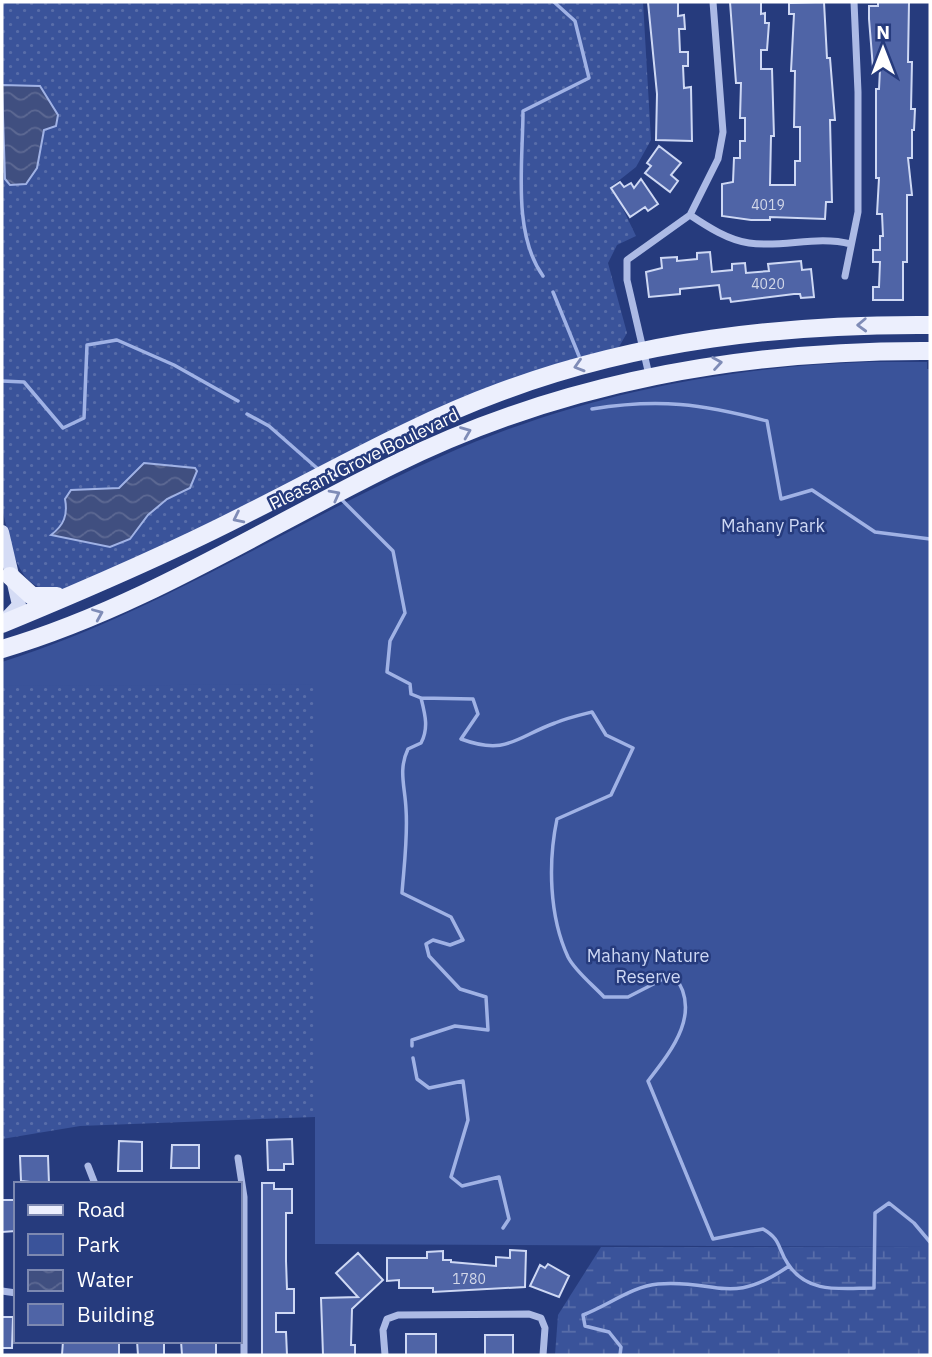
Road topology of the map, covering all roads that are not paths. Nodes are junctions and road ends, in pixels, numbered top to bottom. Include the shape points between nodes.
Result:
1 (713, 2) edge
2 (854, 2) edge
3 (690, 215) junction
4 (851, 244) junction
5 (845, 276) dead end
6 (930, 325) edge
7 (645, 349) junction
8 (930, 351) edge
9 (649, 376) junction
10 (2, 532) edge
11 (10, 576) junction
12 (94, 586) junction
13 (2, 624) edge
14 (5, 648) edge
15 (239, 1158) dead end
16 (88, 1166) dead end
17 (94, 1182) edge
18 (242, 1310) edge
19 (244, 1355) edge
20 (385, 1355) edge
21 (543, 1355) edge

1 - 3 street via 723,132 718,159
2 - 4 street via 858,212
3 - 4 street via 748,243 814,239
3 - 7 street via 626,260
4 - 5 street
6 -> 7 main road, Pleasant Grove Boulevard via 788,328
7 - 9 street
7 -> 12 main road, Pleasant Grove Boulevard via 599,360 448,413
9 -> 8 main road, Pleasant Grove Boulevard via 775,356
14 -> 9 main road, Pleasant Grove Boulevard via 104,612 443,441 573,395
10 - 11 street
11 - 12 main road via 36,597
11 - 13 street via 19,605
12 - 13 main road, Pleasant Grove Boulevard
13 - 14 street
15 - 18 street via 244,1197
16 - 17 street
18 - 19 street
20 - 21 street via 383,1329 387,1320 398,1315 529,1314 541,1318 545,1328

